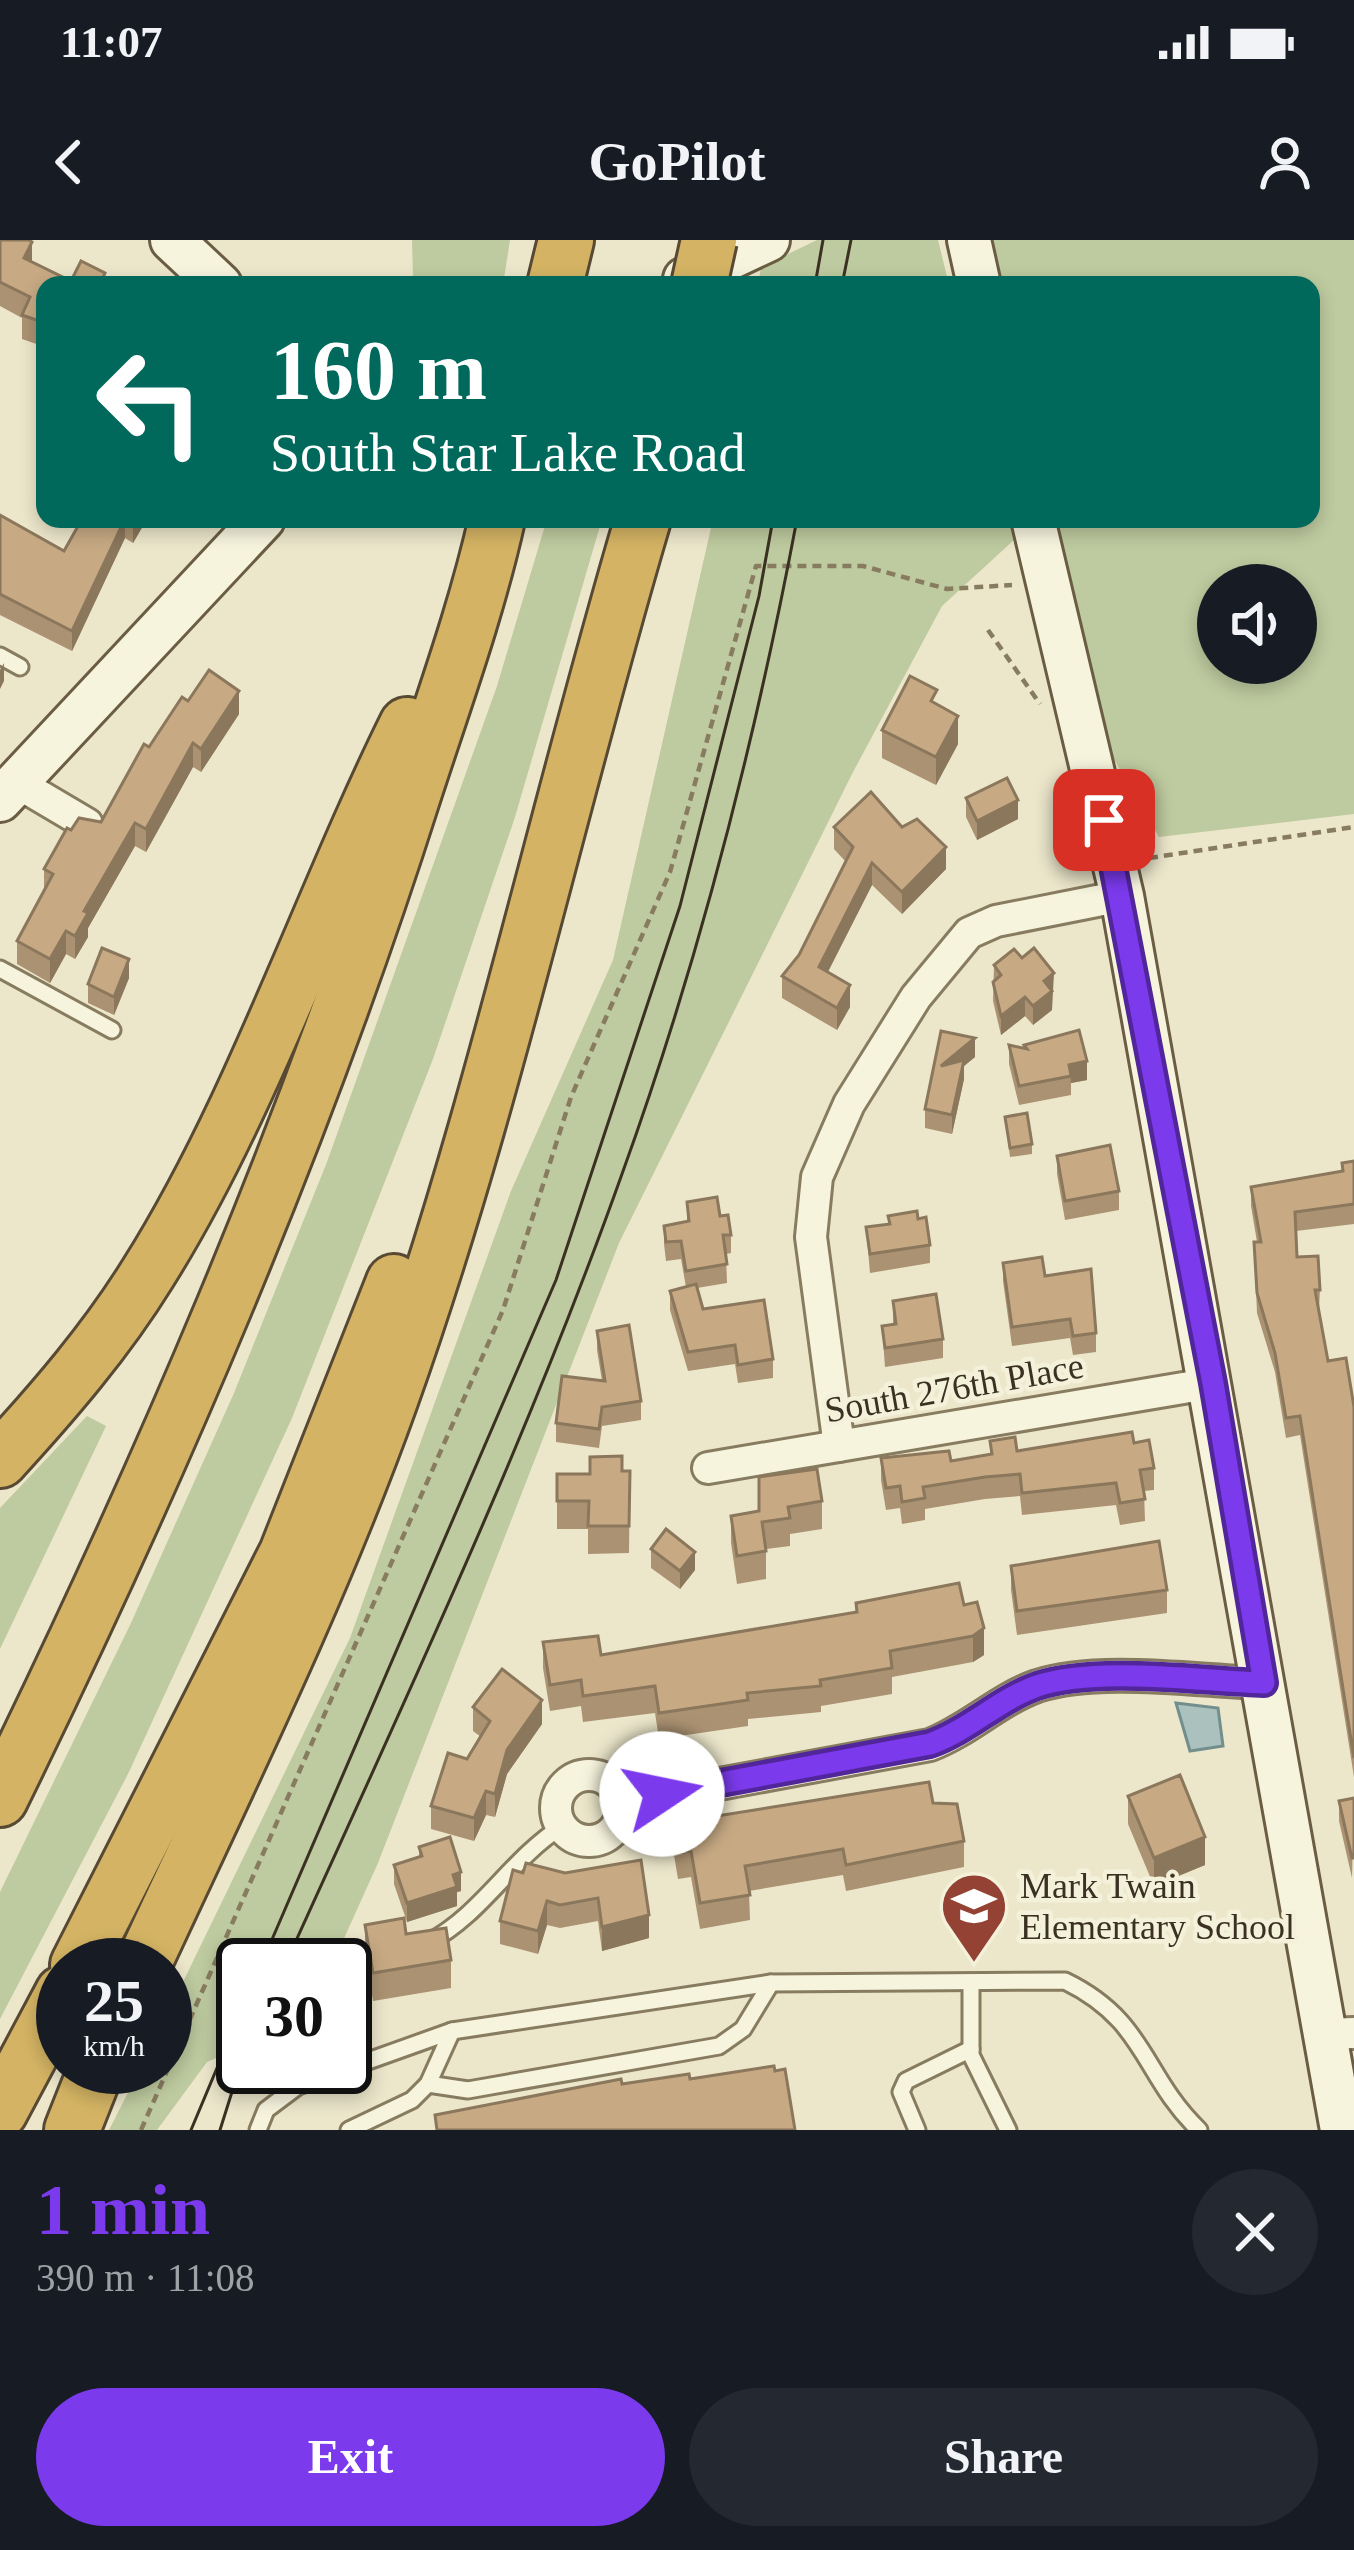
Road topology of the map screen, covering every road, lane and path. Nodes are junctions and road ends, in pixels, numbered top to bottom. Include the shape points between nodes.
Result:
1 (172, 240) edge
2 (566, 240) edge
3 (709, 240) edge
4 (768, 240) edge
5 (969, 240) edge
6 (210, 276) edge
7 (557, 276) edge
8 (693, 276) edge
9 (700, 276) edge
10 (977, 276) edge
11 (255, 528) edge
12 (640, 528) edge
13 (1035, 528) edge
14 (493, 540) edge
15 (1048, 583) junction
16 (988, 630) dead end
17 (0, 656) edge
18 (20, 667) dead end
19 (1083, 731) junction
20 (8, 791) edge
21 (87, 824) edge
22 (1354, 827) edge
23 (1118, 880) junction
24 (519, 962) junction
25 (0, 969) edge
26 (112, 1030) dead end
27 (1213, 1383) junction
28 (839, 1446) junction
29 (0, 1460) edge
30 (708, 1468) dead end
31 (1264, 1683) junction
32 (0, 1799) edge
33 (622, 1802) junction
34 (561, 1827) junction
35 (92, 1938) edge
36 (155, 1938) edge
37 (425, 1944) edge
38 (971, 1982) junction
39 (771, 1983) junction
40 (452, 2031) junction
41 (1339, 2034) edge
42 (36, 2043) edge
43 (971, 2049) junction
44 (428, 2084) junction
45 (86, 2094) edge
46 (0, 2110) edge
47 (72, 2130) edge
48 (141, 2130) edge
49 (258, 2130) edge
50 (349, 2130) edge
51 (917, 2130) edge
52 (1007, 2130) edge
53 (1199, 2130) edge
54 (1342, 2130) edge

1 - 6 street
2 - 7 highway
3 - 9 highway, bridge
4 - 8 street
5 - 10 street
11 - 20 street
12 - 24 highway
13 - 15 street
14 - 29 highway via 216,1145 150,1271 96,1349
14 - 32 highway via 381,895 290,1149 96,1603
15 - 19 street
15 - 48 path via 946,589 863,566 756,566 670,872 571,1097 503,1310
16 - 19 path via 1052,722
17 - 18 lane
19 - 23 street
20 - 21 street
22 - 23 path
23 - 27 street
23 - 28 street via 969,933 916,997 849,1104 818,1177 811,1237
24 - 35 highway via 287,1553
24 - 36 highway via 389,1402 288,1650
25 - 26 lane
27 - 28 street, South 276th Place
27 - 31 street
28 - 30 street, South 276th Place
31 - 33 street via 1044,1684 930,1744
31 - 41 street
33 - 34 street via 617,1827 596,1841
33 - 34 street via 608,1780 583,1774 556,1801
34 - 37 lane via 454,1929
38 - 39 lane
38 - 43 lane
38 - 53 lane via 1065,1981 1094,1995 1126,2023
39 - 40 lane
39 - 44 lane via 743,2030 719,2046 468,2090
40 - 44 lane
40 - 49 lane via 298,2086 266,2110
41 - 54 street
42 - 46 highway
43 - 51 lane via 906,2081 901,2092
43 - 52 lane
44 - 50 lane via 404,2106
45 - 47 highway

